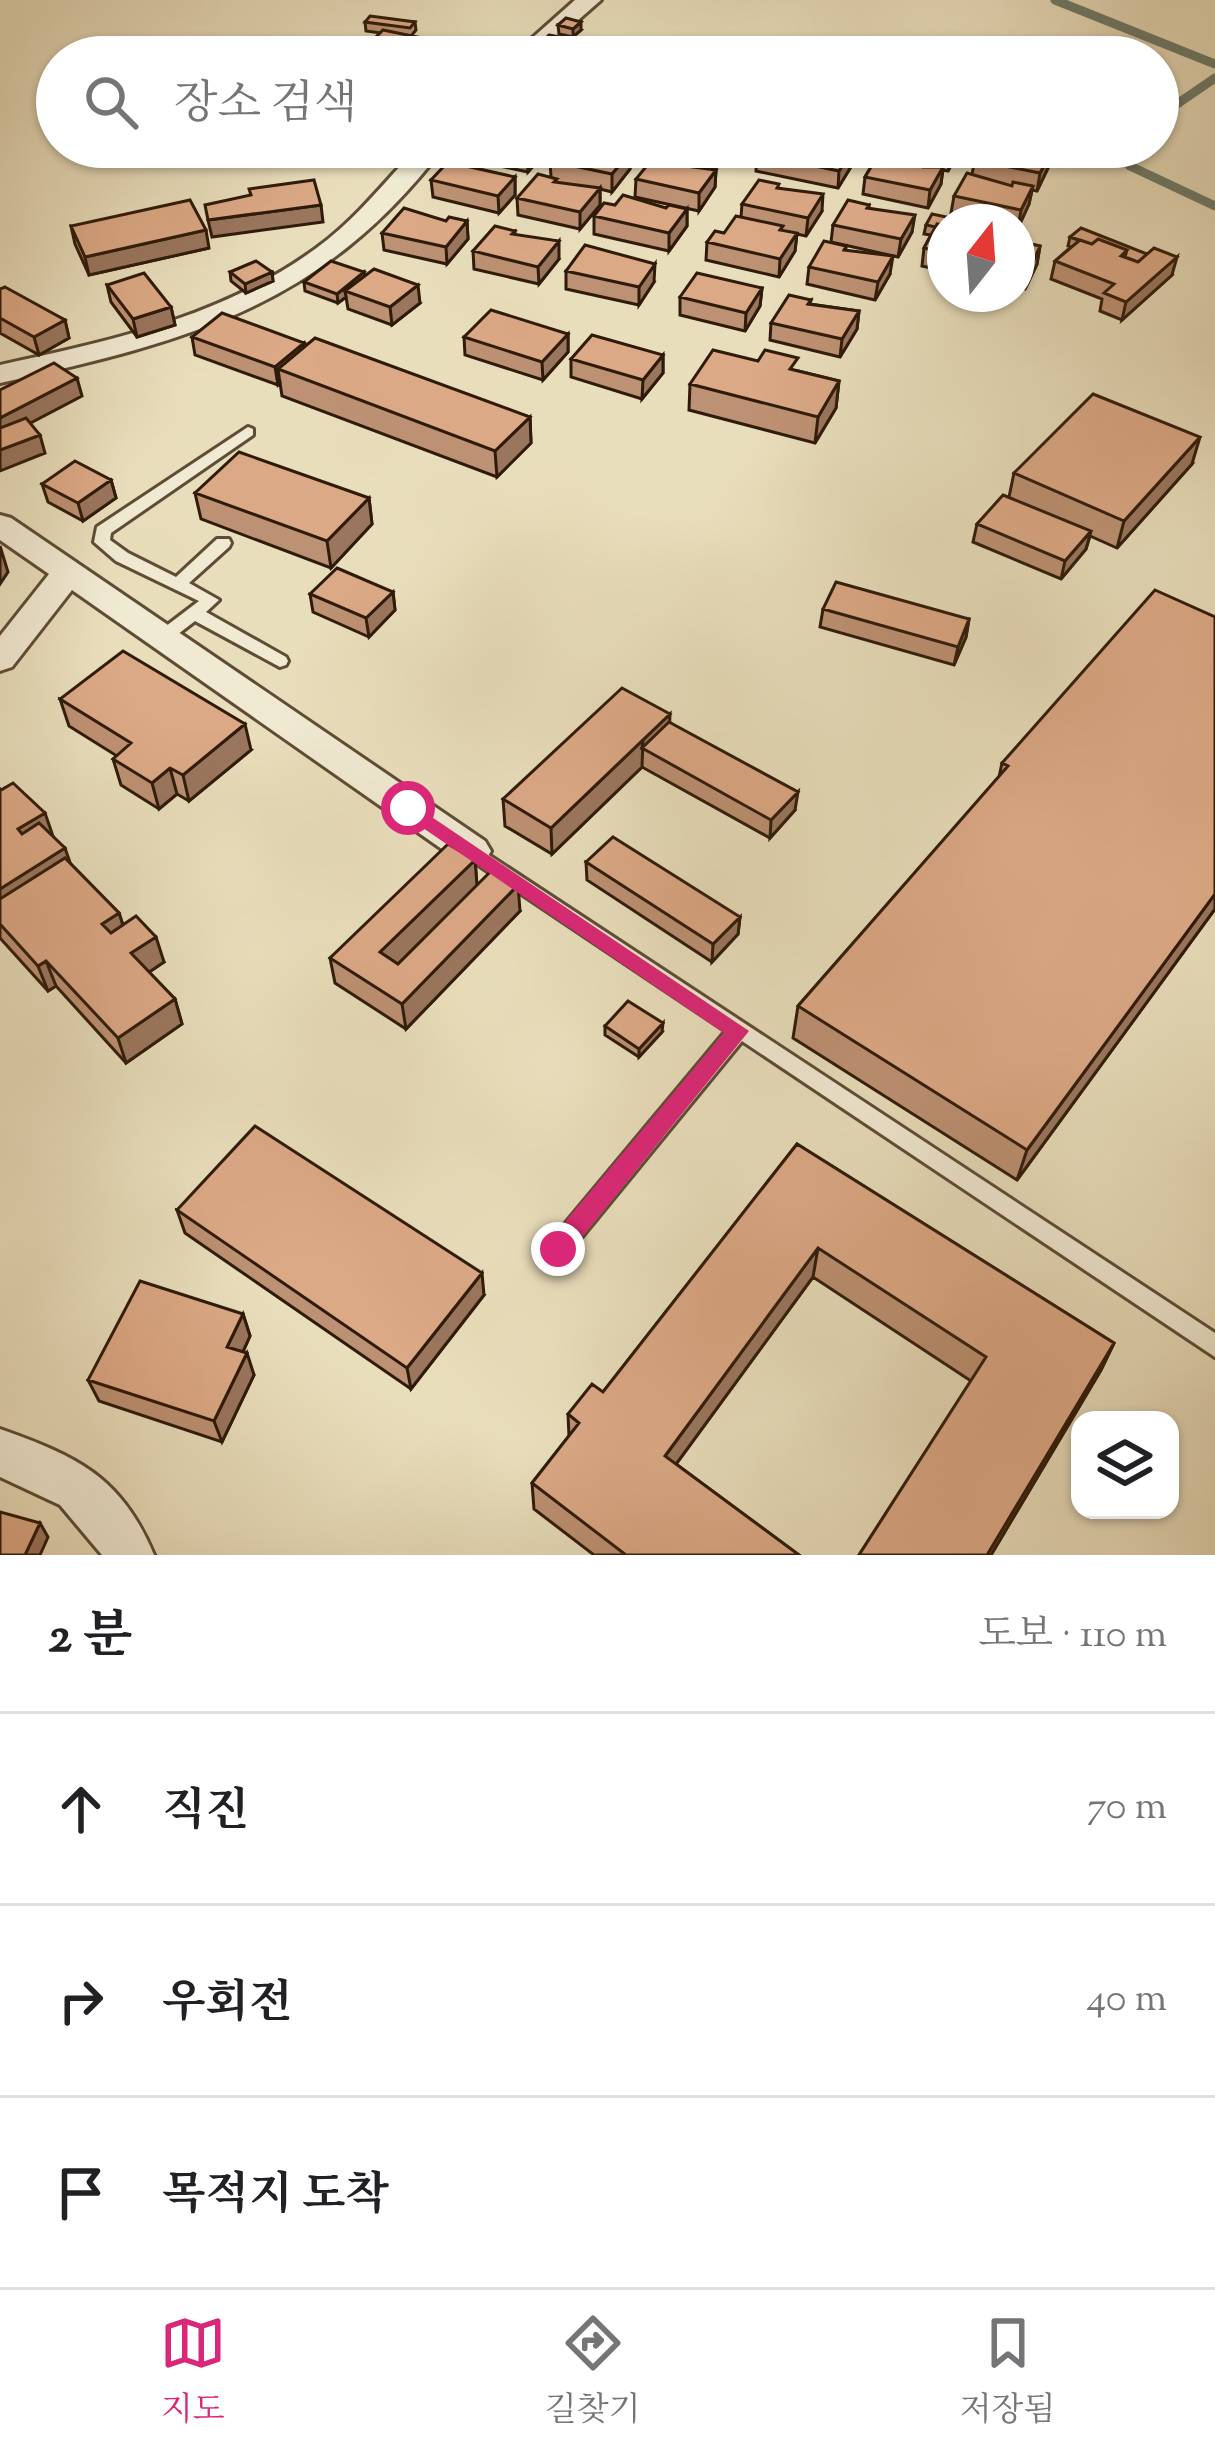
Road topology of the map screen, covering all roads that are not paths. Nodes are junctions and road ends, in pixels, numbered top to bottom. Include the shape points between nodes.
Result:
1 (590, 0) edge
2 (545, 36) edge
3 (412, 168) edge
4 (0, 374) edge
5 (248, 432) dead end
6 (0, 525) edge
7 (223, 543) dead end
8 (67, 574) junction
9 (178, 584) junction
10 (194, 613) junction
11 (163, 637) junction
12 (0, 659) edge
13 (280, 661) dead end
14 (472, 851) joint
15 (738, 1031) junction
16 (558, 1249) dead end
17 (1215, 1346) edge
18 (0, 1453) edge
19 (129, 1555) edge

1 - 2 street
3 - 4 street via 338,245 283,285 148,343
5 - 9 lane via 103,531 102,542 122,557
6 - 8 street
7 - 9 lane
8 - 11 street
8 - 12 street
9 - 10 lane via 211,600
10 - 11 lane
10 - 13 lane
11 - 14 street
14 - 15 lane
15 - 16 lane
15 - 17 lane
18 - 19 street via 69,1478 110,1516

